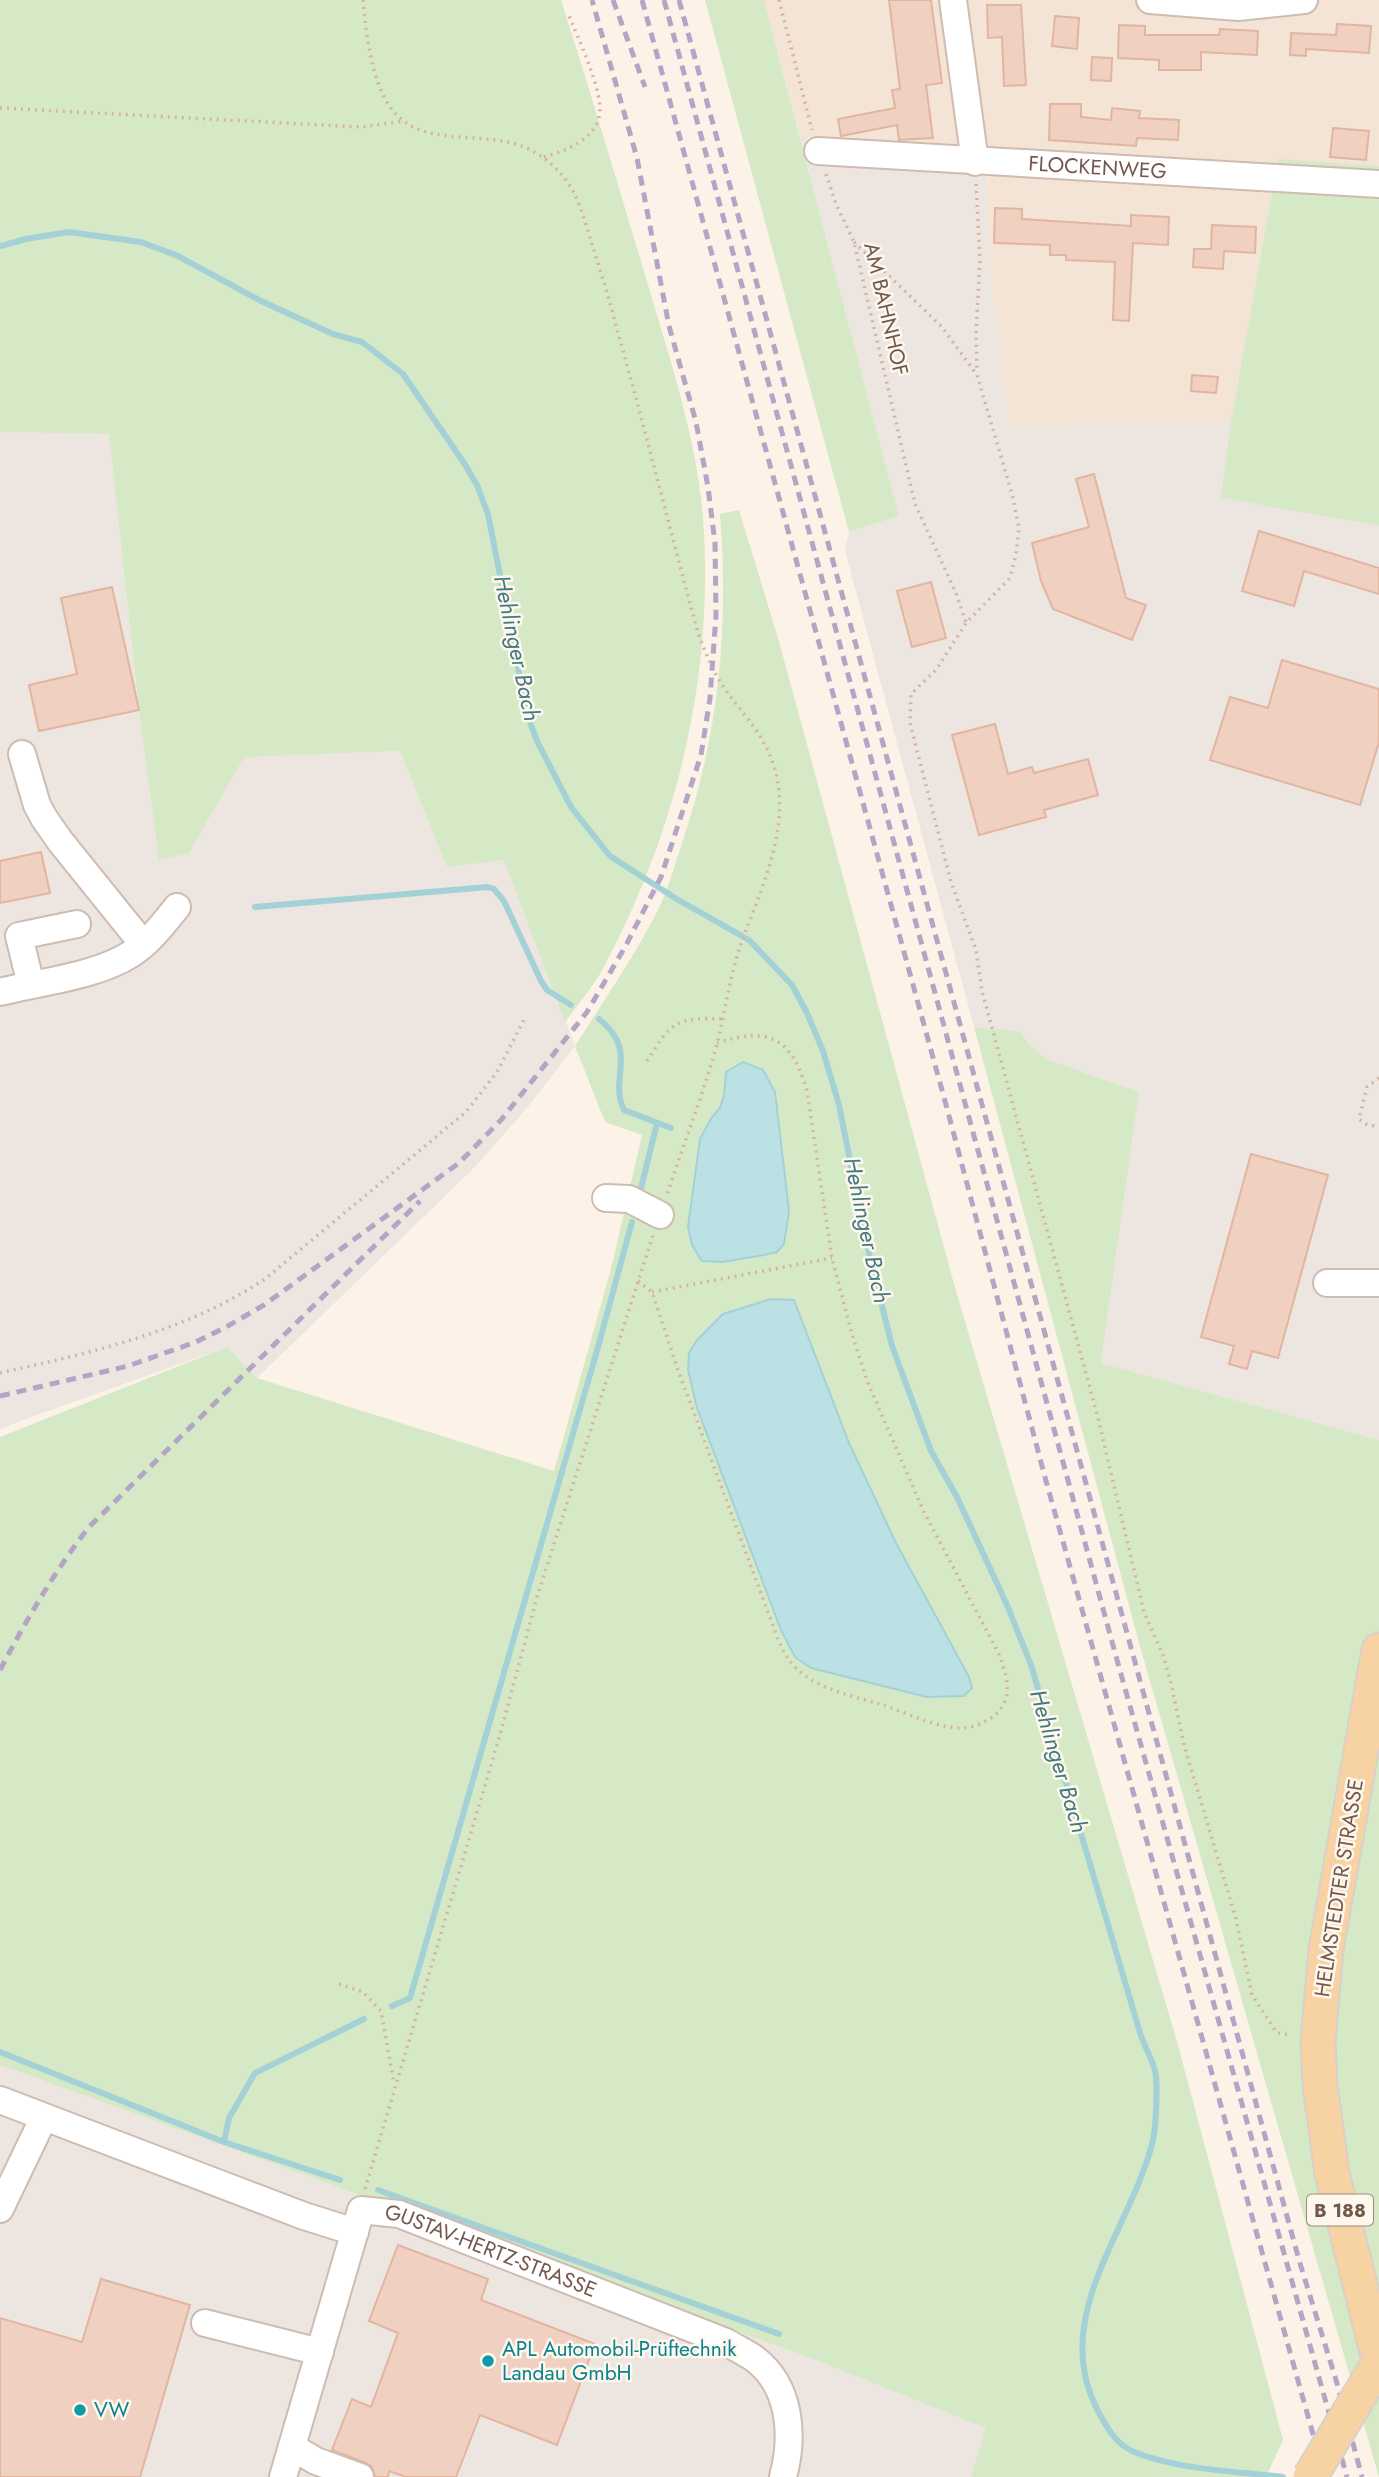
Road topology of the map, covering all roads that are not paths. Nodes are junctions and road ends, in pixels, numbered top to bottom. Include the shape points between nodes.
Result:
1 (953, 0) edge
2 (1150, 0) edge
3 (1304, 0) edge
4 (818, 151) road end
5 (975, 162) junction
6 (1379, 184) edge
7 (22, 754) dead end
8 (177, 907) dead end
9 (76, 924) dead end
10 (10, 938) edge
11 (143, 944) junction
12 (31, 985) junction
13 (0, 992) edge
14 (606, 1198) dead end
15 (660, 1215) road end
16 (1328, 1283) dead end
17 (1379, 1283) edge
18 (1379, 1650) edge
19 (0, 2100) edge
20 (44, 2117) junction
21 (0, 2209) edge
22 (358, 2221) junction
23 (205, 2322) dead end
24 (320, 2352) junction
25 (1379, 2361) edge
26 (292, 2447) junction
27 (283, 2477) edge
28 (360, 2477) edge
29 (783, 2477) edge
30 (1310, 2477) edge

1 - 5 street
2 - 3 street via 1238,8
4 - 5 street, FLOCKENWEG
5 - 6 street, FLOCKENWEG
7 - 11 street via 40,812
8 - 11 street
9 - 10 street
10 - 12 street
11 - 12 street via 96,969
12 - 13 street
14 - 15 street via 629,1199
16 - 17 street
18 - 25 main road, HELMSTEDTER STRASSE / B 188 via 1326,1950 1318,2040 1332,2173
19 - 20 street
20 - 21 street
20 - 22 street via 304,2216
22 - 24 street, GUSTAV-HERTZ-STRASSE
22 - 29 street, GUSTAV-HERTZ-STRASSE via 399,2214 726,2342 756,2360 774,2379 786,2407 790,2438
23 - 24 street
24 - 26 street, GUSTAV-HERTZ-STRASSE
25 - 30 main road, bridge
26 - 27 street, GUSTAV-HERTZ-STRASSE
26 - 28 street

